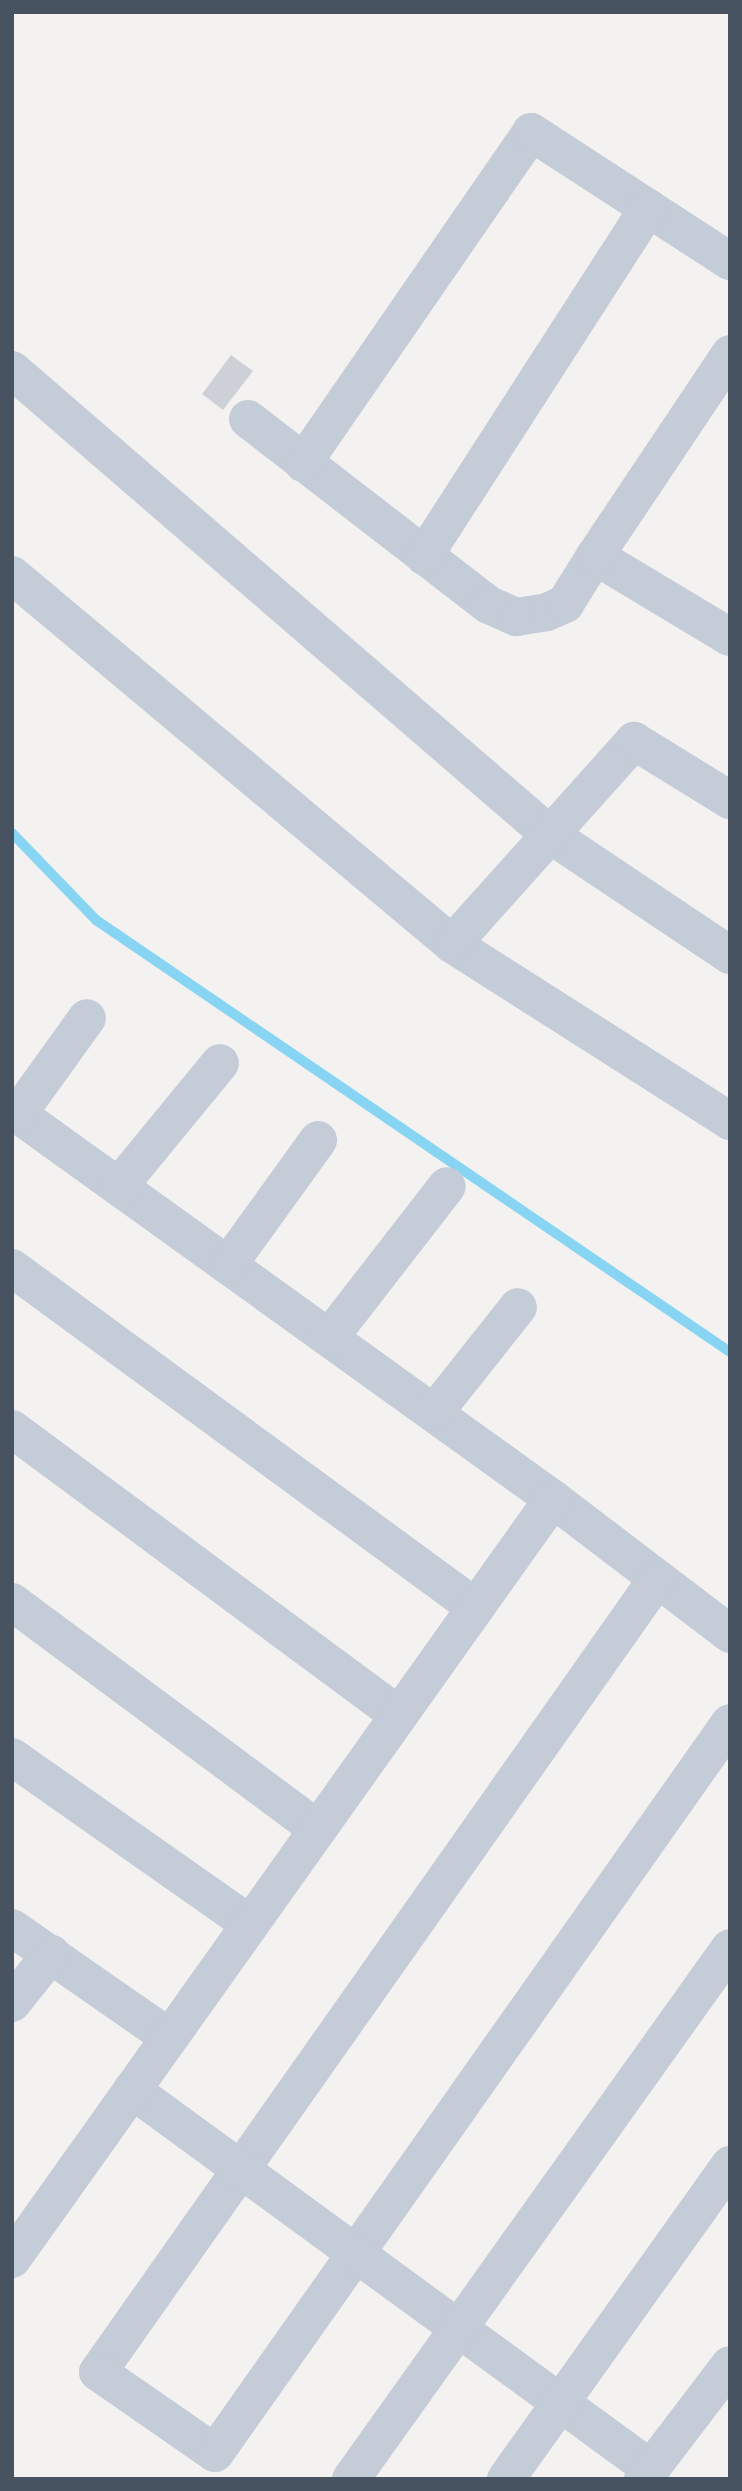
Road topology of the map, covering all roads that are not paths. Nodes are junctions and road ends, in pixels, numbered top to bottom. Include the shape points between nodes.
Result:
1 (648, 208) junction
2 (730, 261) edge
3 (730, 354) edge
4 (12, 370) edge
5 (248, 419) dead end
6 (303, 463) junction
7 (424, 556) junction
8 (595, 556) junction
9 (12, 575) edge
10 (724, 621) edge
11 (730, 800) edge
12 (549, 834) junction
13 (452, 944) junction
14 (730, 955) edge
15 (87, 1018) dead end
16 (220, 1063) dead end
17 (15, 1112) edge
18 (730, 1121) edge
19 (318, 1140) dead end
20 (119, 1186) junction
21 (447, 1186) dead end
22 (228, 1265) junction
23 (12, 1268) edge
24 (518, 1307) dead end
25 (329, 1338) junction
26 (433, 1413) junction
27 (12, 1429) edge
28 (553, 1499) junction
29 (657, 1579) junction
30 (12, 1602) edge
31 (475, 1607) junction
32 (730, 1634) edge
33 (399, 1715) junction
34 (730, 1723) edge
35 (12, 1757) edge
36 (318, 1829) junction
37 (250, 1924) junction
38 (12, 1928) edge
39 (730, 1948) edge
40 (51, 1954) junction
41 (12, 2003) edge
42 (169, 2037) junction
43 (132, 2090) junction
44 (730, 2165) edge
45 (242, 2170) junction
46 (356, 2253) junction
47 (12, 2259) edge
48 (458, 2328) junction
49 (730, 2365) edge
50 (560, 2403) junction
51 (647, 2474) edge
52 (351, 2479) edge
53 (506, 2479) edge

1 - 2 street
1 - 6 street via 531,132
1 - 7 street
3 - 8 street
4 - 12 street
5 - 6 street
6 - 7 street
7 - 8 street via 489,605 516,617 565,604
8 - 10 street
9 - 13 street
11 - 12 street via 634,741
12 - 13 street
12 - 14 street
13 - 18 street
15 - 17 street
16 - 20 street
17 - 20 street
19 - 22 street
20 - 22 street
21 - 25 street
22 - 25 street
23 - 31 street
24 - 26 street
25 - 26 street
26 - 28 street
27 - 33 street
28 - 29 street
28 - 31 street
29 - 32 street
29 - 45 street
30 - 36 street
31 - 33 street
33 - 36 street
34 - 46 street
35 - 37 street
36 - 37 street
37 - 42 street
38 - 40 street
39 - 48 street
40 - 41 street
40 - 42 street
42 - 43 street
43 - 45 street
43 - 47 street
44 - 50 street
45 - 46 street
45 - 46 street via 98,2372 215,2454
46 - 48 street
48 - 50 street
48 - 52 street
49 - 51 street
50 - 51 street
50 - 53 street

